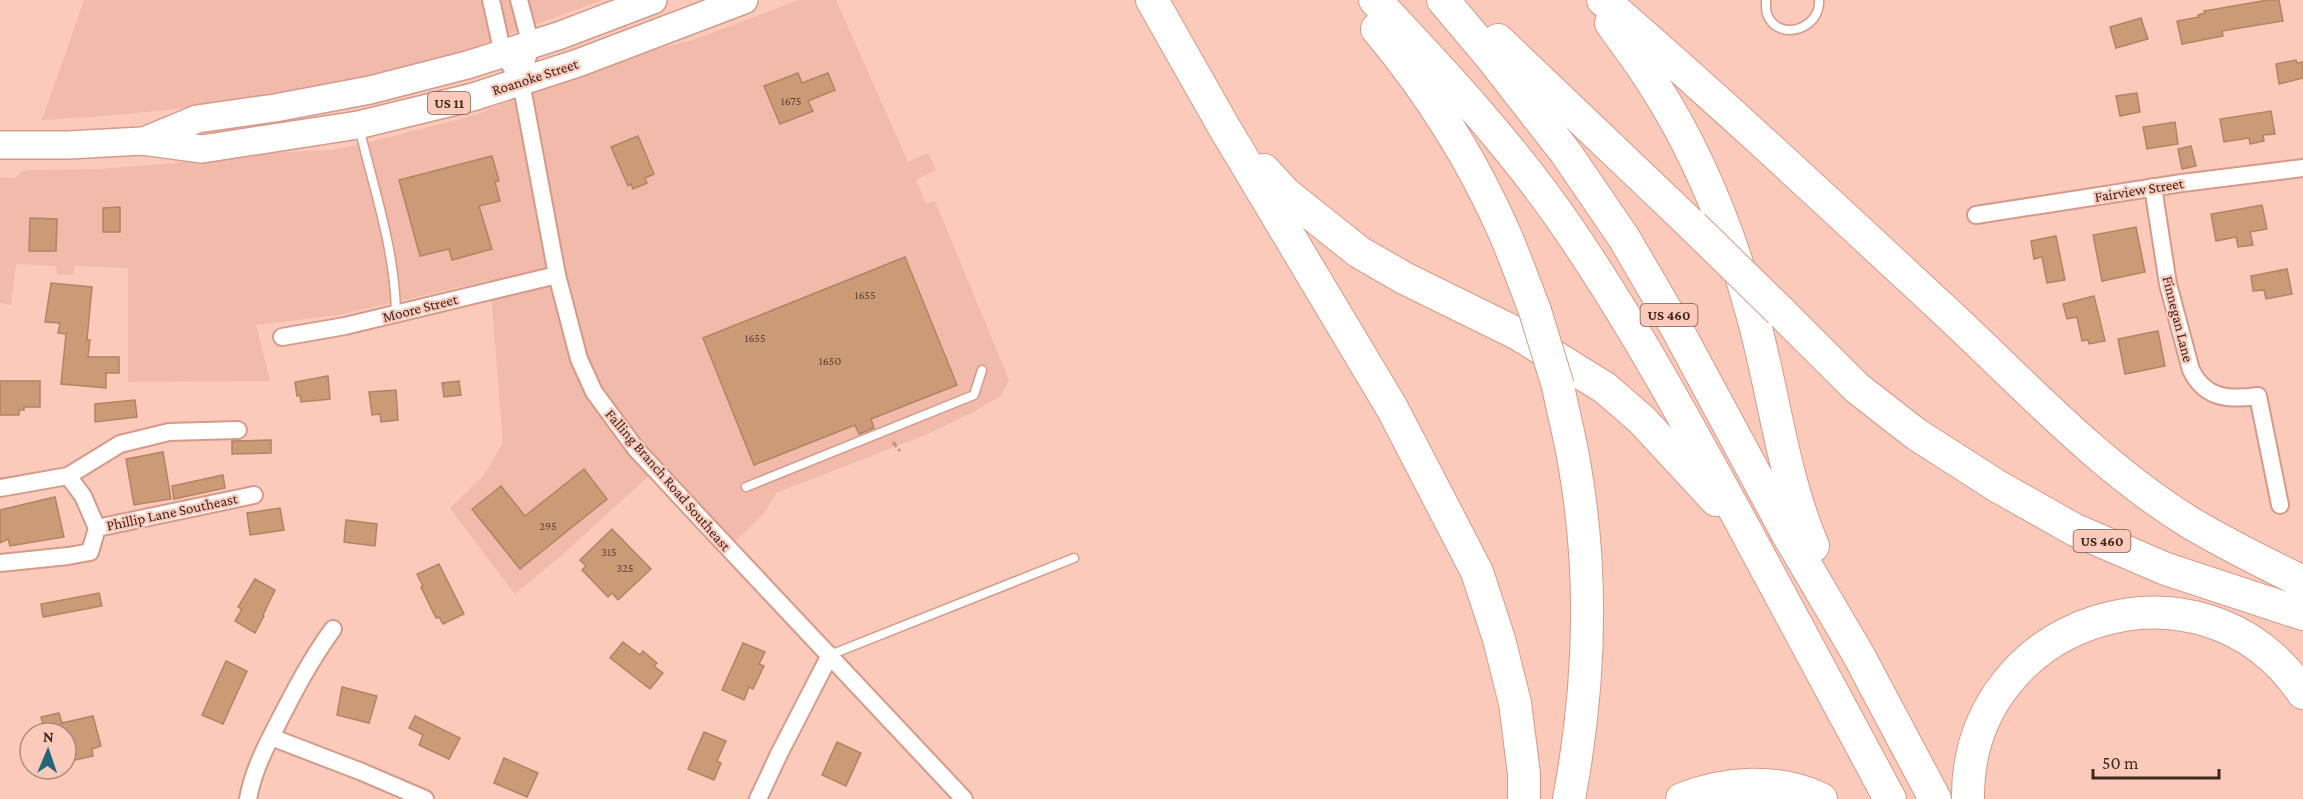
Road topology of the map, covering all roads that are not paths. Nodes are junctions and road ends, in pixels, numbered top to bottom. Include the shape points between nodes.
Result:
1 (491, 0) edge
2 (519, 0) edge
3 (653, 0) edge
4 (744, 0) edge
5 (1152, 0) edge
6 (1354, 0) edge
7 (1375, 0) edge
8 (1443, 0) edge
9 (1456, 0) edge
10 (1594, 0) edge
11 (1603, 0) edge
12 (1766, 0) edge
13 (1819, 0) edge
14 (531, 45) junction
15 (503, 54) junction
16 (521, 81) junction
17 (358, 125) junction
18 (1224, 127) junction
19 (142, 141) junction
20 (0, 145) edge
21 (2303, 168) edge
22 (2153, 187) junction
23 (1976, 215) dead end
24 (557, 275) junction
25 (396, 314) junction
26 (282, 337) dead end
27 (982, 370) dead end
28 (238, 430) dead end
29 (68, 476) junction
30 (746, 487) dead end
31 (0, 488) edge
32 (254, 495) dead end
33 (2280, 505) dead end
34 (97, 528) junction
35 (1755, 547) junction
36 (1074, 558) dead end
37 (0, 563) edge
38 (2303, 582) edge
39 (2303, 614) edge
40 (333, 629) dead end
41 (1858, 654) junction
42 (830, 655) junction
43 (2303, 693) edge
44 (271, 737) junction
45 (248, 799) edge
46 (425, 799) edge
47 (758, 799) edge
48 (964, 799) edge
49 (1524, 799) edge
50 (1569, 799) edge
51 (1682, 799) edge
52 (1821, 799) edge
53 (1890, 799) edge
54 (1935, 799) edge
55 (1968, 799) edge

1 - 15 street
2 - 14 street
3 - 14 main road, Roanoke Street / US 11
4 - 16 main road, Roanoke Street / US 11
5 - 18 highway
6 - 50 highway, bridge via 1436,108 1471,168 1504,232 1535,311 1558,386 1574,464 1587,610 1586,677
7 - 35 highway, US 460 via 1455,85 1569,229 1673,395
8 - 41 highway, US 460 via 1566,153 1624,238
9 - 39 highway, US 460, bridge via 1857,388 1916,434 2075,530 2166,569
10 - 41 highway via 1653,82 1682,133 1727,234 1753,316 1799,513
11 - 38 highway via 2091,448 2188,521
12 - 13 lane via 1767,15 1779,28 1794,30 1814,19
14 - 15 main road, Roanoke Street / US 11
14 - 16 street
15 - 16 street
15 - 19 main road, Roanoke Street / US 11 via 370,90 197,119
16 - 17 main road, Roanoke Street / US 11
16 - 24 street, Falling Branch Road Southeast
17 - 19 main road, Roanoke Street / US 11 via 202,149
17 - 25 lane via 389,244
18 - 35 highway via 1285,193 1359,252 1518,334 1605,388 1650,428
18 - 49 highway via 1392,408 1477,572 1515,703
19 - 20 main road, Roanoke Street / US 11
21 - 22 street, Fairview Street
22 - 23 street, Fairview Street
22 - 33 street, Finnegan Lane via 2168,284 2191,370 2206,390 2222,396 2258,396
24 - 25 street, Moore Street
24 - 42 street, Falling Branch Road Southeast via 579,359 614,422
25 - 26 street, Moore Street
27 - 30 lane via 974,395
28 - 29 street via 169,432 120,444
29 - 31 street
29 - 34 street via 83,496
32 - 34 street, Phillip Lane Southeast
34 - 37 street, Phillip Lane Southeast via 90,552
35 - 53 highway, US 460
36 - 42 lane
40 - 44 street via 307,665
41 - 54 highway, US 460
42 - 47 street
42 - 48 street, Falling Branch Road Southeast
43 - 55 highway via 2281,666 2255,645 2214,624 2180,615 2149,613 2100,620 2054,640 2028,659 2003,686 1977,735 1968,776
44 - 45 street via 251,779
44 - 46 street
51 - 52 highway via 1746,784 1795,790

